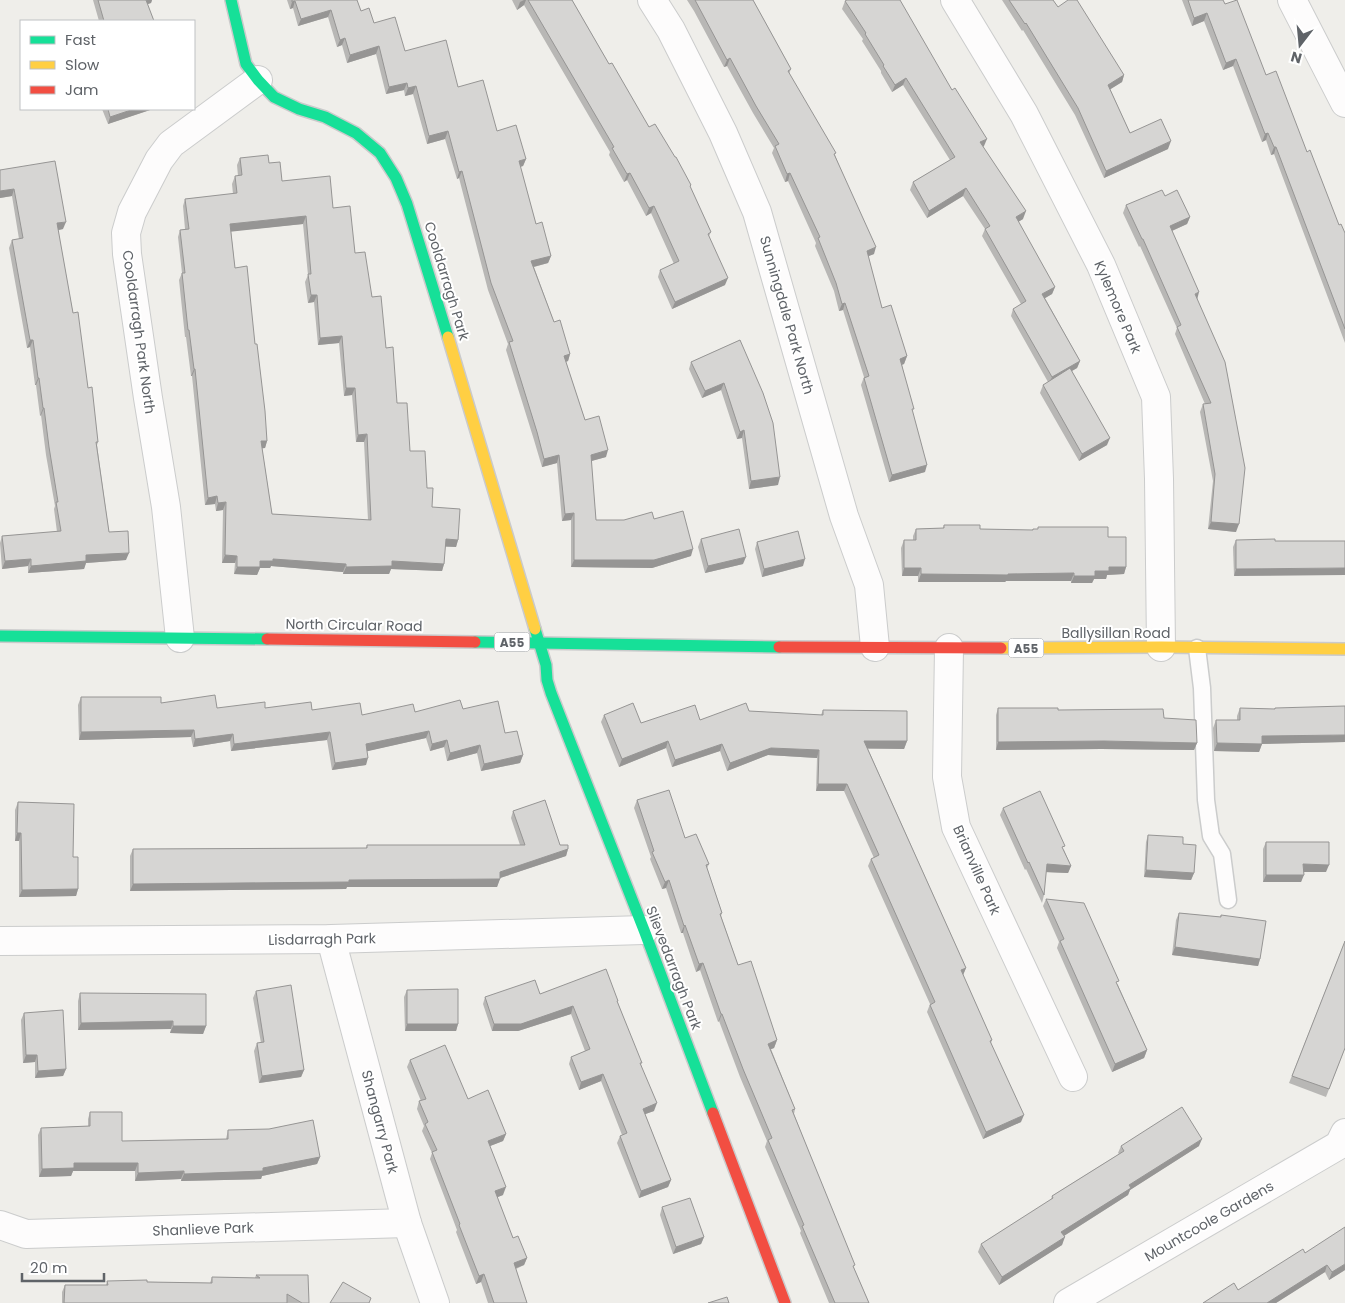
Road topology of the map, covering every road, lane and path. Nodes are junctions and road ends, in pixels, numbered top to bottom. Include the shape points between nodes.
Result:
1 (230, 0) edge
2 (652, 0) edge
3 (955, 0) edge
4 (1292, 0) edge
5 (258, 80) junction
6 (1345, 103) edge
7 (0, 636) edge
8 (180, 638) junction
9 (539, 643) junction
10 (707, 646) joint
11 (875, 647) junction
12 (1161, 647) junction
13 (949, 648) junction
14 (1197, 648) junction
15 (1345, 649) edge
16 (1228, 900) dead end
17 (644, 930) junction
18 (331, 939) junction
19 (0, 941) edge
20 (1073, 1077) dead end
21 (1345, 1133) edge
22 (407, 1223) junction
23 (0, 1225) edge
24 (435, 1303) edge
25 (785, 1303) edge
26 (1068, 1303) edge

1 - 5 main road, Cooldarragh Park via 246,64
2 - 11 street, Sunningdale Park North via 671,30 723,133 757,212 844,516 869,585
3 - 12 street, Kylemore Park via 1024,114 1096,256 1156,397
4 - 6 street
5 - 8 street, Cooldarragh Park North via 171,144 158,160 132,212 126,233 166,507
5 - 9 main road, Cooldarragh Park via 274,97 356,133 380,153 396,178 439,303
7 - 8 main road, North Circular Road / A55
8 - 9 main road, North Circular Road / A55
9 - 10 main road, North Circular Road / A55
9 - 17 main road, Slievedarragh Park via 551,694
10 - 11 main road, Ballysillan Road / A55
11 - 13 main road, Ballysillan Road / A55
12 - 13 main road, Ballysillan Road / A55
12 - 14 main road, Ballysillan Road / A55
13 - 20 street, Brianville Park via 947,776 956,827
14 - 15 main road, Ballysillan Road / A55
14 - 16 lane via 1202,688 1206,800 1211,836 1222,854
17 - 18 street, Lisdarragh Park
17 - 25 main road, Slievedarragh Park
18 - 19 street, Lisdarragh Park
18 - 22 street, Shangarry Park
21 - 26 street, Mountcoole Gardens via 1339,1145
22 - 23 street, Shanlieve Park via 26,1234
22 - 24 street, Shangarry Park

